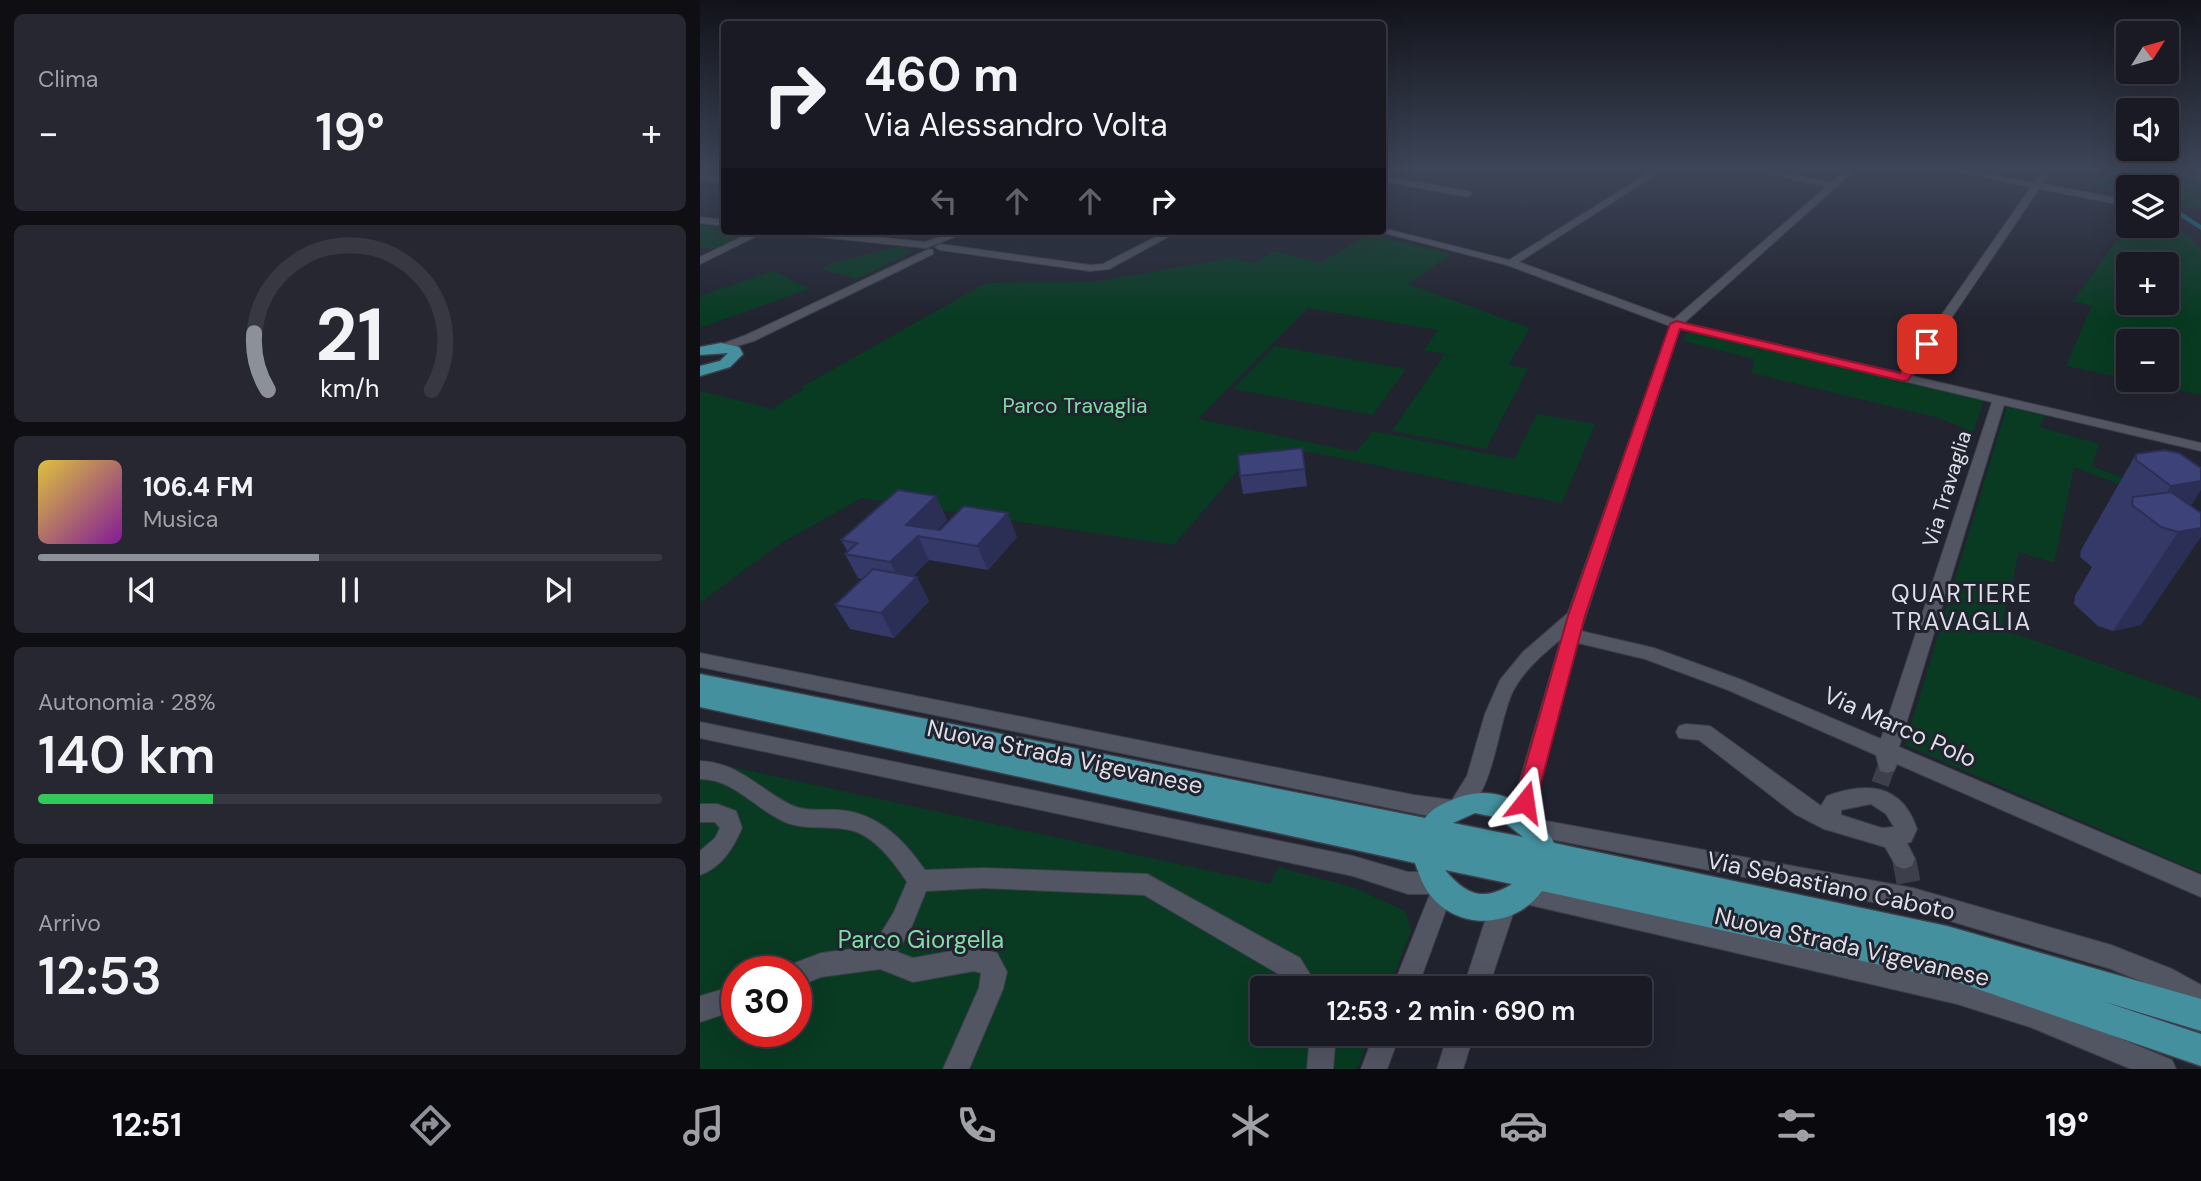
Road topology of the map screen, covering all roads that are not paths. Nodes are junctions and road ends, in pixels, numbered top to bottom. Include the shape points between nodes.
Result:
1 (1581, 219) edge
2 (1796, 219) edge
3 (2012, 219) edge
4 (700, 220) edge
5 (721, 223) edge
6 (1386, 232) edge
7 (754, 235) edge
8 (825, 235) edge
9 (955, 235) edge
10 (1166, 235) edge
11 (926, 247) junction
12 (700, 261) edge
13 (1511, 263) junction
14 (1676, 324) junction
15 (750, 338) junction
16 (705, 350) edge
17 (736, 352) junction
18 (700, 372) edge
19 (1903, 378) junction
20 (1999, 400) junction
21 (2201, 447) edge
22 (1574, 625) junction
23 (700, 660) edge
24 (700, 682) edge
25 (700, 698) edge
26 (1686, 732) dead end
27 (702, 733) edge
28 (700, 771) edge
29 (1882, 774) junction
30 (1456, 807) junction
31 (700, 813) edge
32 (1832, 822) junction
33 (1892, 839) junction
34 (1428, 841) junction
35 (1904, 859) tunnel mouth
36 (1527, 861) junction
37 (700, 865) edge
38 (919, 881) junction
39 (2201, 886) edge
40 (1439, 887) junction
41 (880, 957) junction
42 (812, 969) edge
43 (1298, 976) edge
44 (1408, 976) edge
45 (1479, 976) edge
46 (2201, 998) edge
47 (721, 1002) edge
48 (700, 1009) edge
49 (2201, 1015) edge
50 (1322, 1046) edge
51 (1383, 1046) edge
52 (1457, 1046) edge
53 (2201, 1050) edge
54 (956, 1069) edge
55 (1320, 1069) edge
56 (1374, 1069) edge
57 (1450, 1069) edge
58 (2163, 1069) edge

1 - 13 street
2 - 14 street
3 - 19 street
4 - 5 street
6 - 13 street
7 - 12 street
8 - 11 street
9 - 11 street
10 - 11 street via 1105,267 1090,268
11 - 15 street
13 - 14 street
14 - 19 street
14 - 22 street
15 - 16 street
15 - 17 street
16 - 17 main road via 729,348
17 - 18 main road via 725,364
19 - 20 street
20 - 21 street
20 - 29 street, Via Travaglia
22 - 29 street, Via Marco Polo via 1681,664
22 - 30 street via 1539,649 1507,685 1473,791
22 - 36 street
23 - 30 street via 1414,804
24 - 34 main road, Nuova Strada Vigevanese
25 - 34 main road, Nuova Strada Vigevanese
26 - 32 street via 1703,732 1802,807
27 - 40 street
28 - 38 street via 731,775 761,800 795,816 864,825 886,838
29 - 32 street via 1834,802 1829,811
29 - 33 street via 1888,802 1901,815 1906,830
29 - 39 street, Via Marco Polo
30 - 34 main road
30 - 36 main road, Nuova Strada Vigevanese via 1492,803
31 - 37 street via 728,818 731,828 723,845
32 - 33 street
33 - 35 street
34 - 36 main road, Nuova Strada Vigevanese
34 - 40 main road via 1427,865
36 - 40 main road, Nuova Strada Vigevanese via 1491,907 1470,906
36 - 45 street via 1496,924
36 - 46 street, Via Sebastiano Caboto via 1911,895 2111,957
36 - 49 main road, Nuova Strada Vigevanese via 1947,940
36 - 53 main road, Nuova Strada Vigevanese via 1954,966
36 - 58 street via 2031,1014
38 - 41 street via 903,920
38 - 43 street via 983,878 1147,886 1291,967
40 - 44 street
41 - 42 street
41 - 54 street via 913,970 974,959 988,961 995,972 991,989
47 - 48 street
50 - 55 street
51 - 56 street
52 - 57 street

